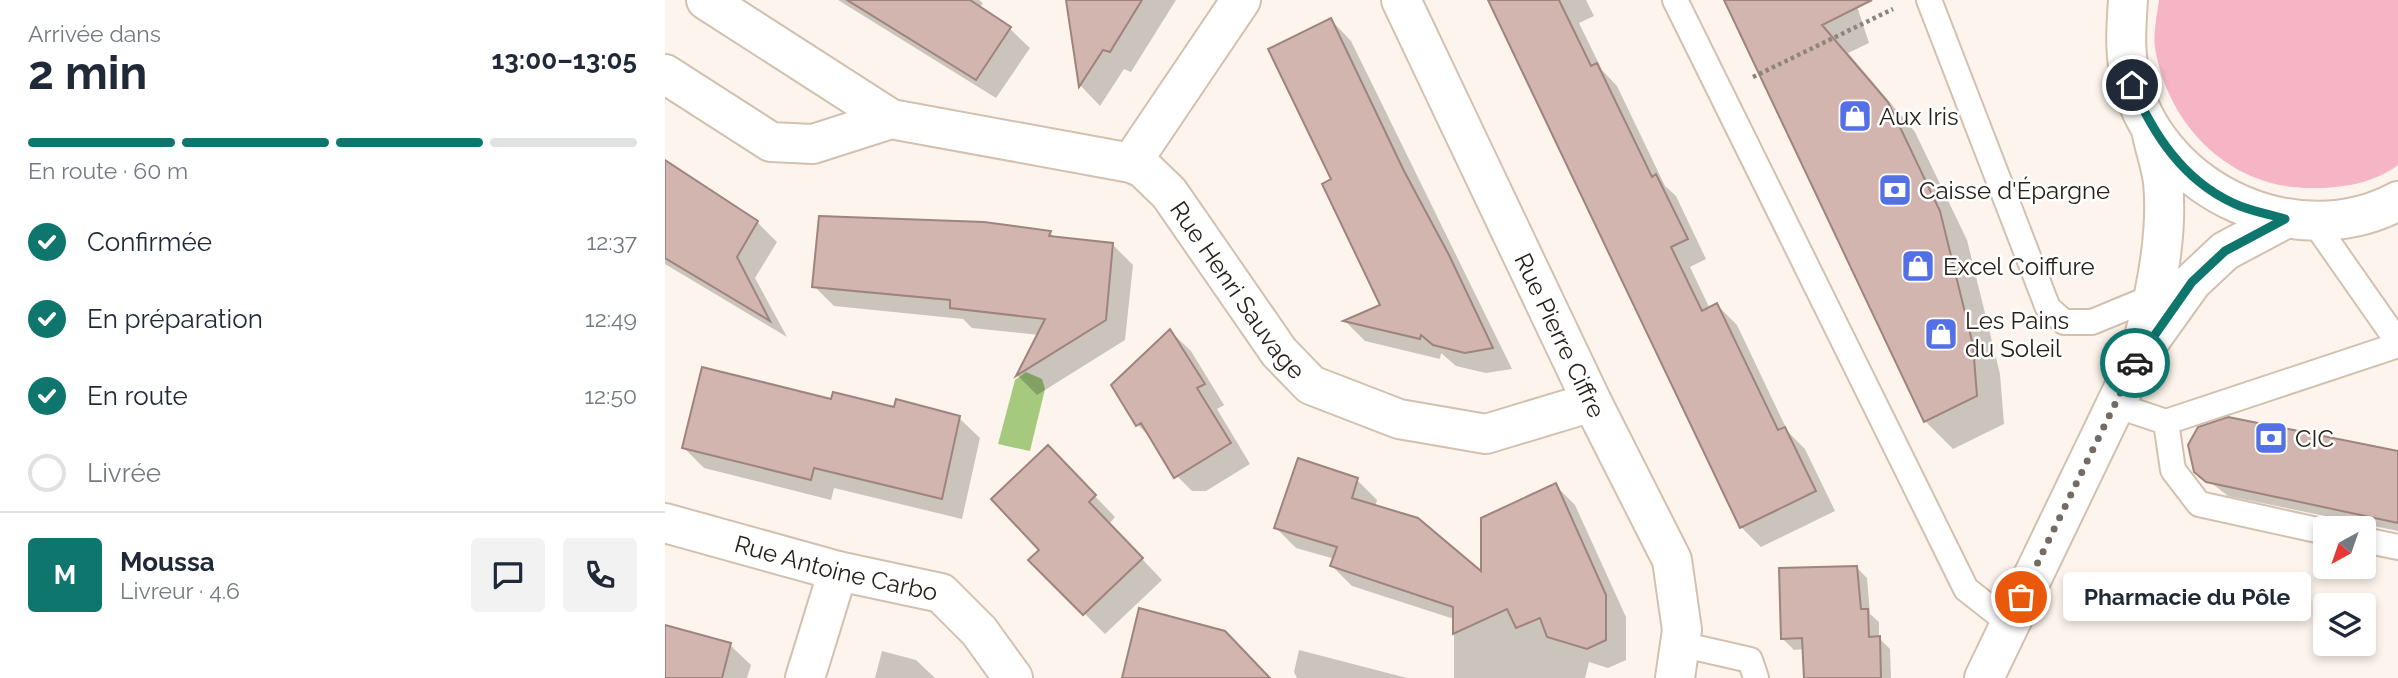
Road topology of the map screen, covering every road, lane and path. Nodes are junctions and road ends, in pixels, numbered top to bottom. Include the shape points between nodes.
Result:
1 (706, 0) edge
2 (1241, 0) edge
3 (1401, 0) edge
4 (1675, 0) edge
5 (1929, 0) edge
6 (2128, 0) edge
7 (1901, 6) dead end
8 (665, 74) edge
9 (1720, 93) junction
10 (891, 119) junction
11 (2151, 128) junction
12 (1131, 163) junction
13 (2398, 201) edge
14 (2300, 220) junction
15 (2155, 296) junction
16 (2398, 344) edge
17 (2139, 356) junction
18 (1592, 402) junction
19 (2115, 405) junction
20 (2166, 422) junction
21 (665, 523) edge
22 (2313, 529) edge
23 (2377, 543) edge
24 (2398, 547) edge
25 (838, 571) junction
26 (2008, 622) junction
27 (1677, 661) edge
28 (805, 678) edge
29 (1013, 678) edge
30 (1756, 678) edge
31 (1984, 678) edge

1 - 10 street, Rue Henri Sauvage
2 - 12 street
3 - 18 street, Rue Pierre Ciffre
4 - 9 lane
5 - 15 lane via 2048,307 2064,321 2092,322
6 - 11 street via 2125,38 2132,85
7 - 9 path
8 - 10 street, Rue Henri Sauvage via 771,142 813,144
9 - 26 lane via 1966,589
10 - 12 street, Rue Henri Sauvage
11 - 14 street via 2186,172 2232,203
11 - 15 street via 2163,182
12 - 18 street, Rue Henri Sauvage via 1169,193 1279,352 1311,384 1399,419 1486,434
13 - 14 street via 2350,218
14 - 16 lane
14 - 17 street via 2225,251 2192,282
15 - 17 street
16 - 20 lane
17 - 19 street
18 - 27 street, Rue Pierre Ciffre via 1672,560 1682,630
19 - 20 lane
19 - 26 street
20 - 22 lane via 2173,470 2199,504
21 - 25 street, Rue Antoine Carbo
23 - 24 lane
25 - 28 street
25 - 29 street, Rue Antoine Carbo via 941,593 979,631
26 - 31 street
27 - 30 lane via 1750,660

